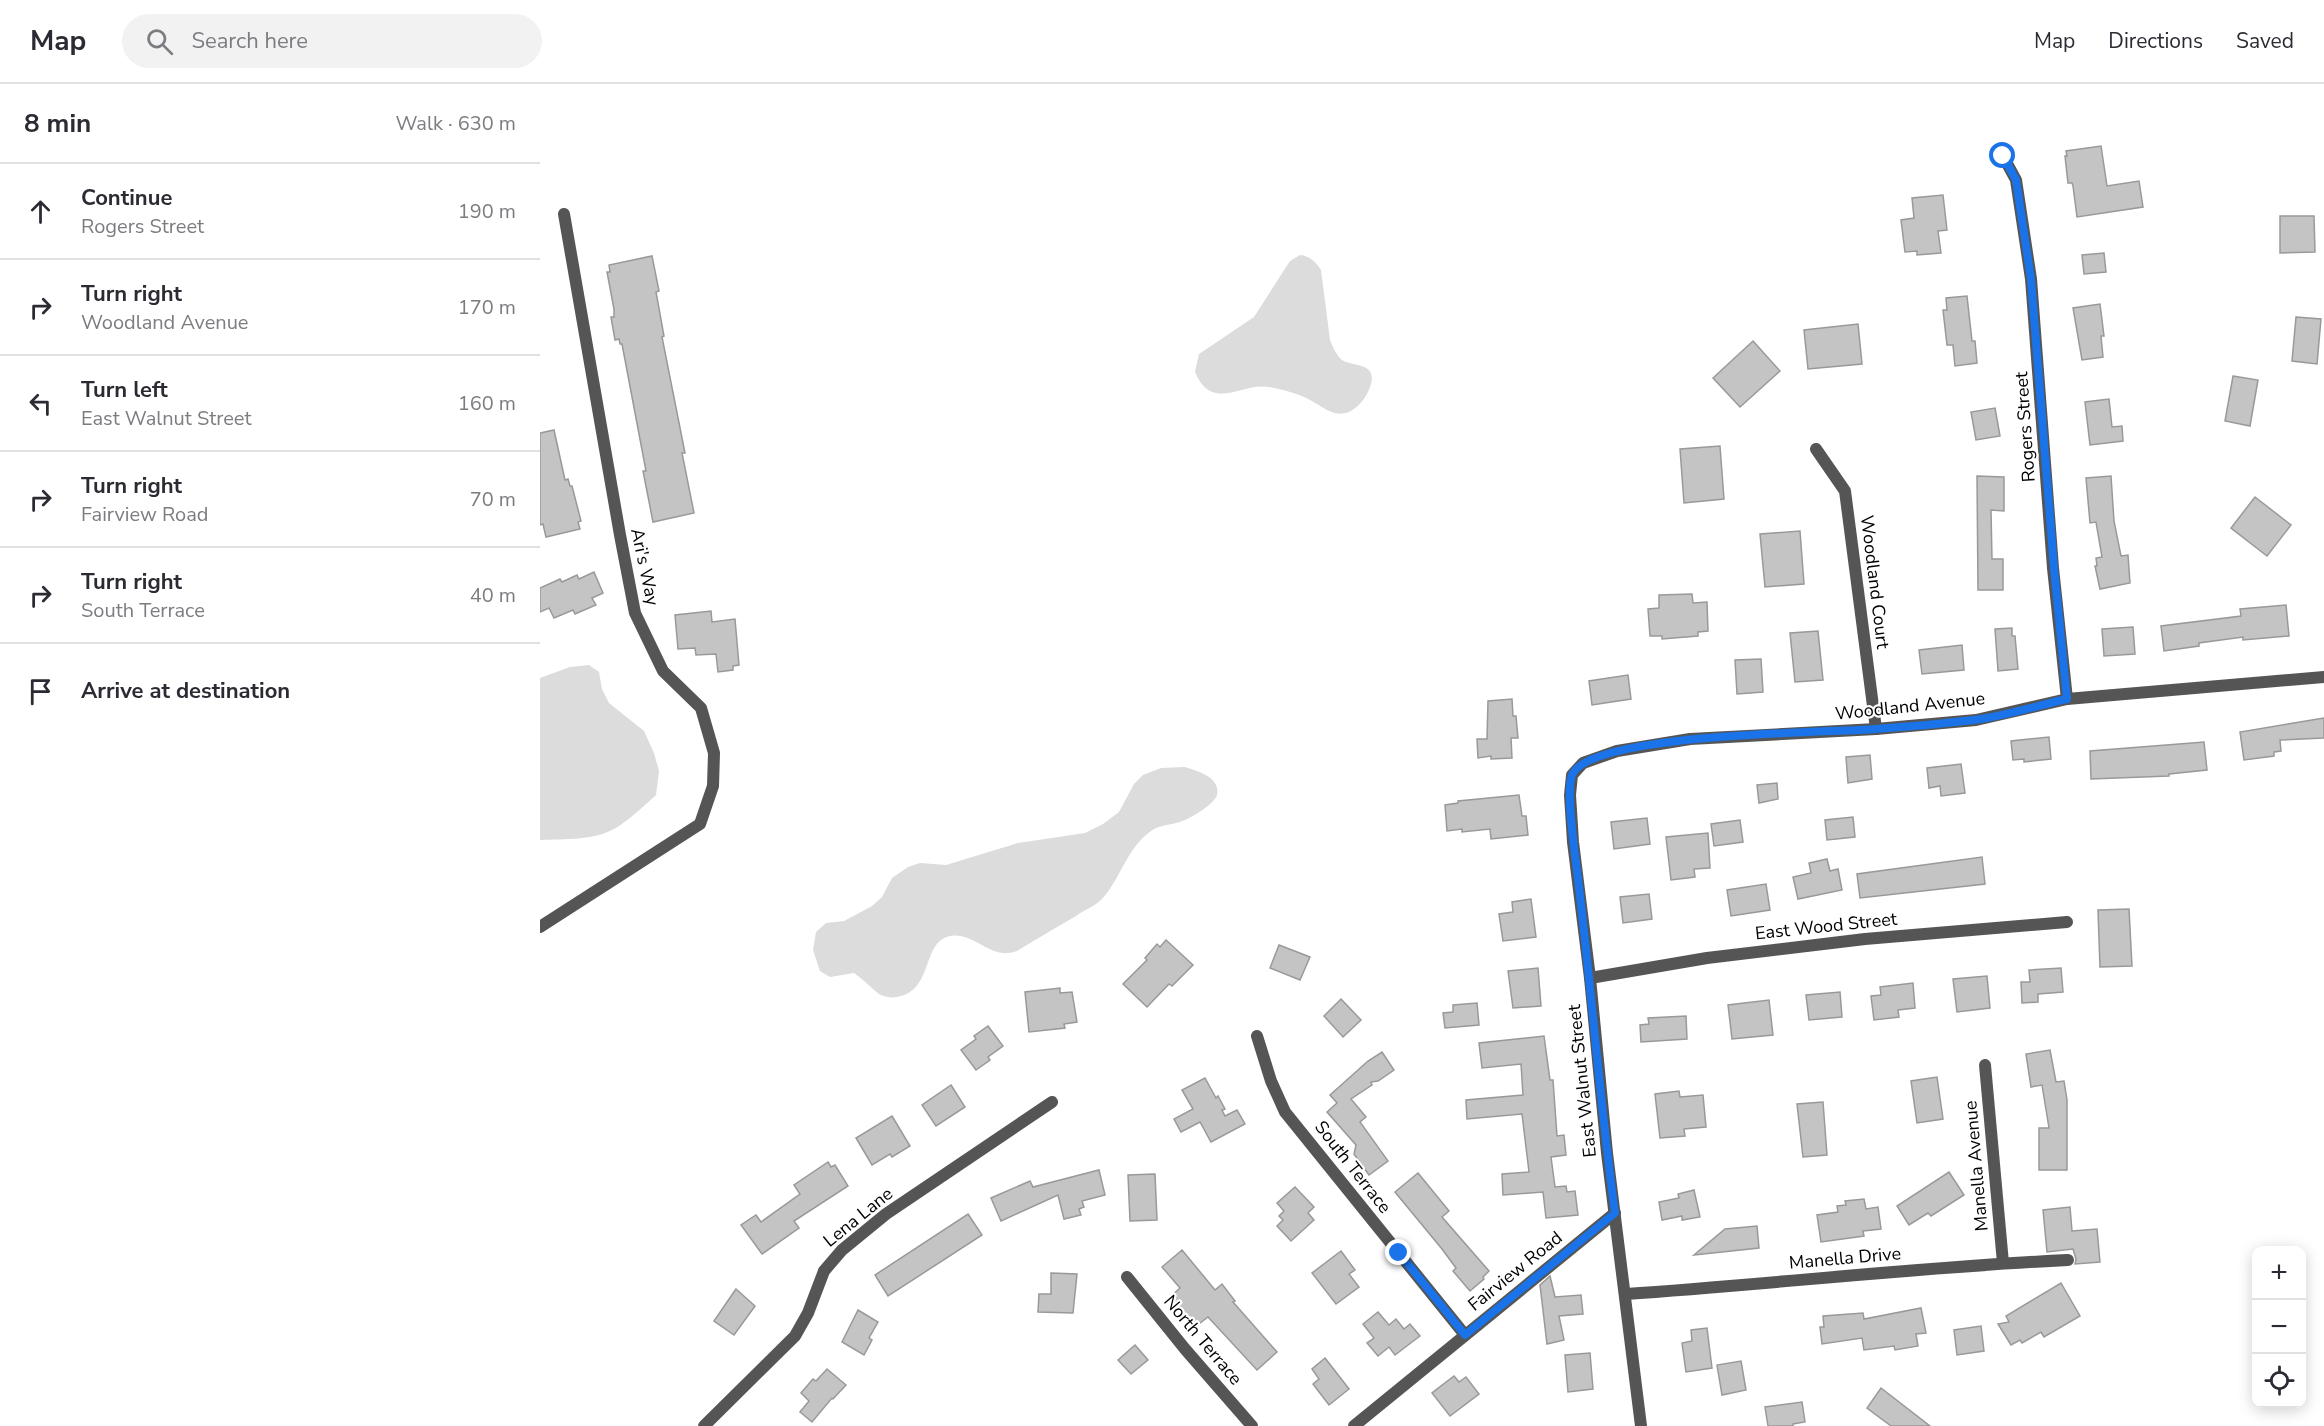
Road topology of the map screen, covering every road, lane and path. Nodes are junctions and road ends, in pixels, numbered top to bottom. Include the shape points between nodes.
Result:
1 (2003, 156) dead end
2 (564, 214) dead end
3 (1816, 449) dead end
4 (2324, 676) edge
5 (2067, 699) junction
6 (1876, 729) junction
7 (1576, 770) joint
8 (2067, 922) dead end
9 (540, 927) edge
10 (1590, 978) junction
11 (1257, 1036) dead end
12 (1985, 1065) dead end
13 (1052, 1102) dead end
14 (1615, 1213) junction
15 (2068, 1260) dead end
16 (2003, 1263) junction
17 (1127, 1277) dead end
18 (1626, 1294) junction
19 (1465, 1335) junction
20 (704, 1426) edge
21 (1252, 1426) edge
22 (1354, 1426) edge
23 (1641, 1426) edge

1 - 5 street, Rogers Street via 2016,180 2031,279
2 - 9 street, Ari's Way via 635,613 663,671 701,708 714,753 713,786 700,824
3 - 6 street, Woodland Court via 1845,490
4 - 5 street, Woodland Avenue
5 - 6 street, Woodland Avenue via 1976,720
6 - 7 street, Woodland Avenue via 1690,739 1617,751 1583,763
7 - 10 street, East Walnut Street via 1570,795 1573,843
8 - 10 street, East Wood Street via 1865,939 1707,958
10 - 14 street, East Walnut Street
11 - 19 street, South Terrace via 1286,1112
12 - 16 street, Manella Avenue
13 - 20 street, Lena Lane via 886,1214 842,1250 824,1271 795,1336
14 - 18 street, East Walnut Street
14 - 19 street, Fairview Road
15 - 16 street, Manella Drive
16 - 18 street, Manella Drive
17 - 21 street, North Terrace
18 - 23 street, East Walnut Street
19 - 22 street, Fairview Road

